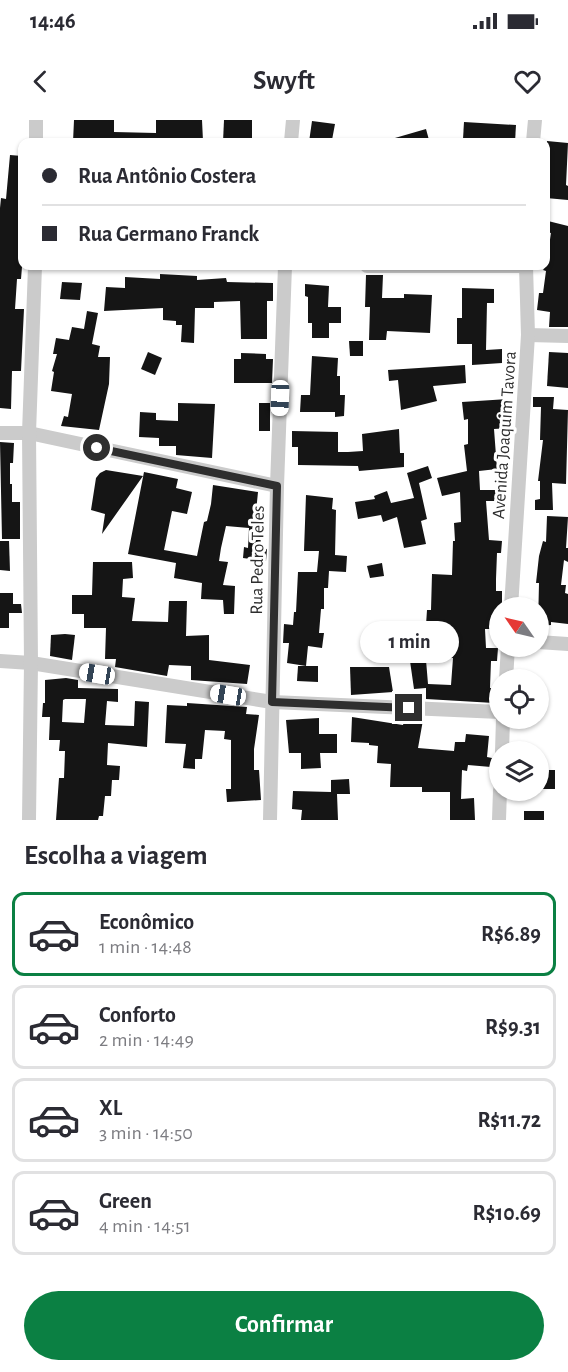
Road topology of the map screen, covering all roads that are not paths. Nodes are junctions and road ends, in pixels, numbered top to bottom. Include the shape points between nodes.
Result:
1 (36, 120) edge
2 (293, 120) edge
3 (534, 120) edge
4 (36, 138) edge
5 (291, 138) edge
6 (533, 138) edge
7 (35, 270) edge
8 (285, 270) edge
9 (526, 270) edge
10 (528, 335) junction
11 (568, 336) edge
12 (0, 433) edge
13 (29, 433) junction
14 (277, 486) junction
15 (512, 597) edge
16 (549, 643) edge
17 (568, 644) edge
18 (0, 661) edge
19 (31, 663) junction
20 (272, 702) junction
21 (489, 712) edge
22 (500, 801) edge
23 (29, 820) edge
24 (270, 820) edge
25 (500, 820) edge

1 - 4 street
2 - 5 street
3 - 6 street
7 - 13 street
8 - 14 street, Rua Pedro Teles
9 - 10 street, Avenida Joaquim Tavora
10 - 11 street
10 - 15 street, Avenida Joaquim Tavora
12 - 13 street
13 - 14 street
13 - 19 street
14 - 20 street, Rua Pedro Teles
16 - 17 street
18 - 19 street
19 - 20 street
19 - 23 street
20 - 21 street
20 - 24 street, Rua Pedro Teles
22 - 25 street

